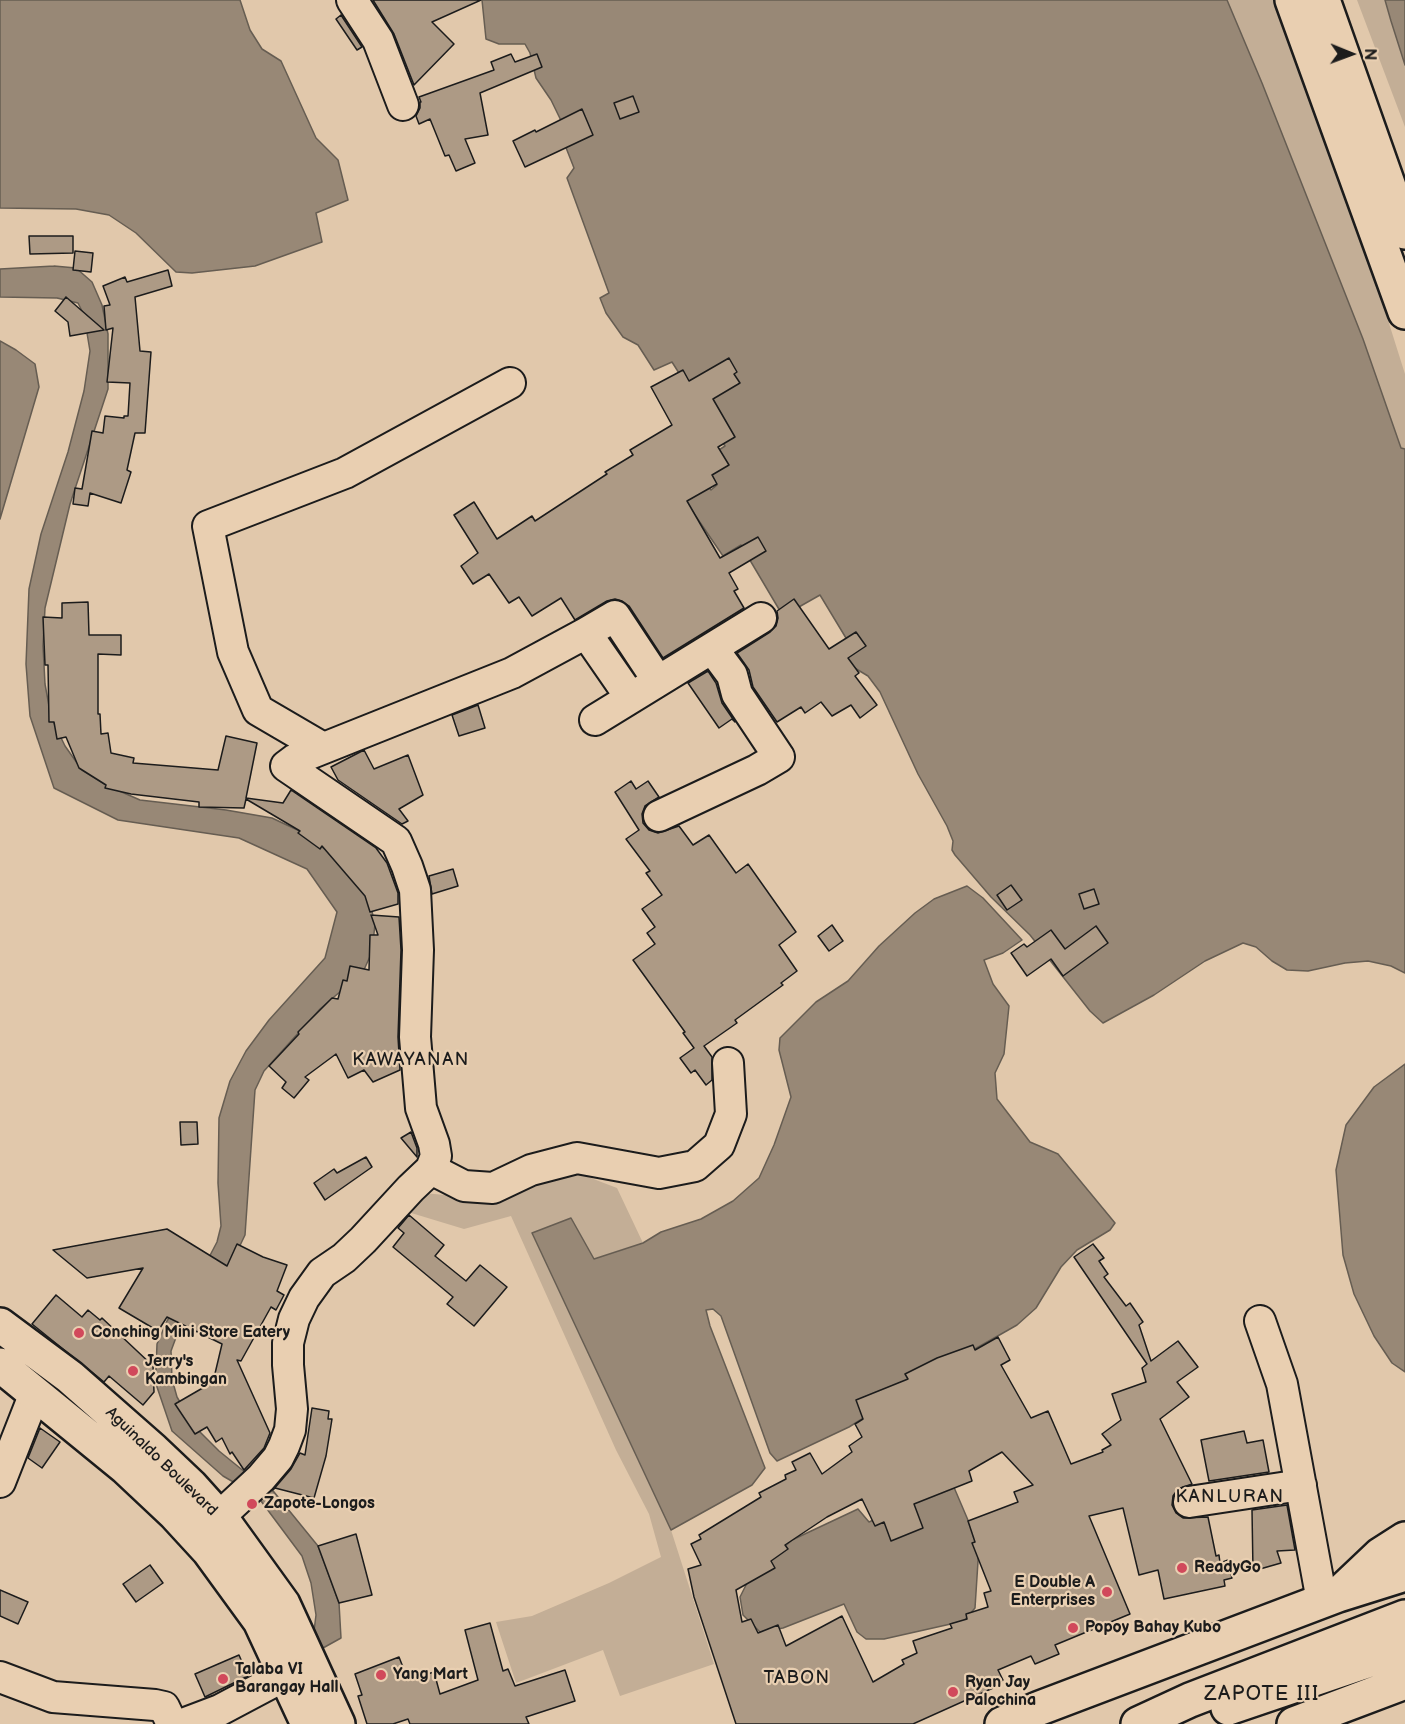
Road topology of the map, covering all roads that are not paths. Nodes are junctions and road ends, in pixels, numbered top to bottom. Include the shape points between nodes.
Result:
1 (352, 0) edge
2 (1292, 0) edge
3 (1323, 0) edge
4 (403, 105) dead end
5 (1405, 232) edge
6 (1405, 312) edge
7 (510, 383) dead end
8 (761, 618) dead end
9 (586, 633) junction
10 (712, 648) junction
11 (658, 681) junction
12 (631, 698) junction
13 (595, 720) dead end
14 (323, 748) junction
15 (659, 816) dead end
16 (728, 1063) dead end
17 (430, 1169) junction
18 (1260, 1321) dead end
19 (0, 1325) edge
20 (0, 1365) edge
21 (35, 1393) junction
22 (0, 1482) edge
23 (1301, 1485) junction
24 (241, 1497) junction
25 (1189, 1502) dead end
26 (1405, 1539) edge
27 (1405, 1574) edge
28 (1330, 1598) junction
29 (1405, 1617) edge
30 (1405, 1648) edge
31 (286, 1675) junction
32 (0, 1677) edge
33 (1405, 1682) edge
34 (1105, 1683) junction
35 (172, 1724) edge
36 (183, 1724) edge
37 (308, 1724) edge
38 (338, 1724) edge
39 (1002, 1724) edge
40 (1047, 1724) edge
41 (1138, 1724) edge
42 (1180, 1724) edge
43 (1294, 1724) edge

1 - 4 street via 378,40
2 - 6 highway
3 - 5 highway
7 - 14 street via 345,473 208,526 232,652 258,710
8 - 10 street
9 - 11 street via 615,616
9 - 12 street
9 - 14 street via 512,673
10 - 11 street
10 - 15 street via 779,757
11 - 12 street
12 - 13 street
14 - 17 street via 286,766 396,841 415,890 415,1037 421,1108 436,1156
16 - 17 street via 731,1114 719,1145 695,1166 658,1173 578,1158 531,1170 493,1188 464,1186
17 - 24 street via 363,1240 322,1273 304,1298 288,1343 290,1430 278,1458
18 - 23 street via 1282,1384
19 - 24 highway, Aguinaldo Boulevard via 70,1377 191,1486
20 - 21 highway, Aguinaldo Boulevard
21 - 22 street
21 - 31 highway, Aguinaldo Boulevard via 124,1467 209,1551 255,1614
23 - 25 street
23 - 28 street
24 - 38 highway, Aguinaldo Boulevard via 266,1578 283,1604
26 - 28 highway
27 - 28 highway
28 - 34 highway
29 - 41 highway
30 - 42 highway
31 - 36 street via 220,1710
31 - 37 highway, Aguinaldo Boulevard
32 - 35 street via 53,1697 164,1707
33 - 43 highway
34 - 39 highway
34 - 40 highway

